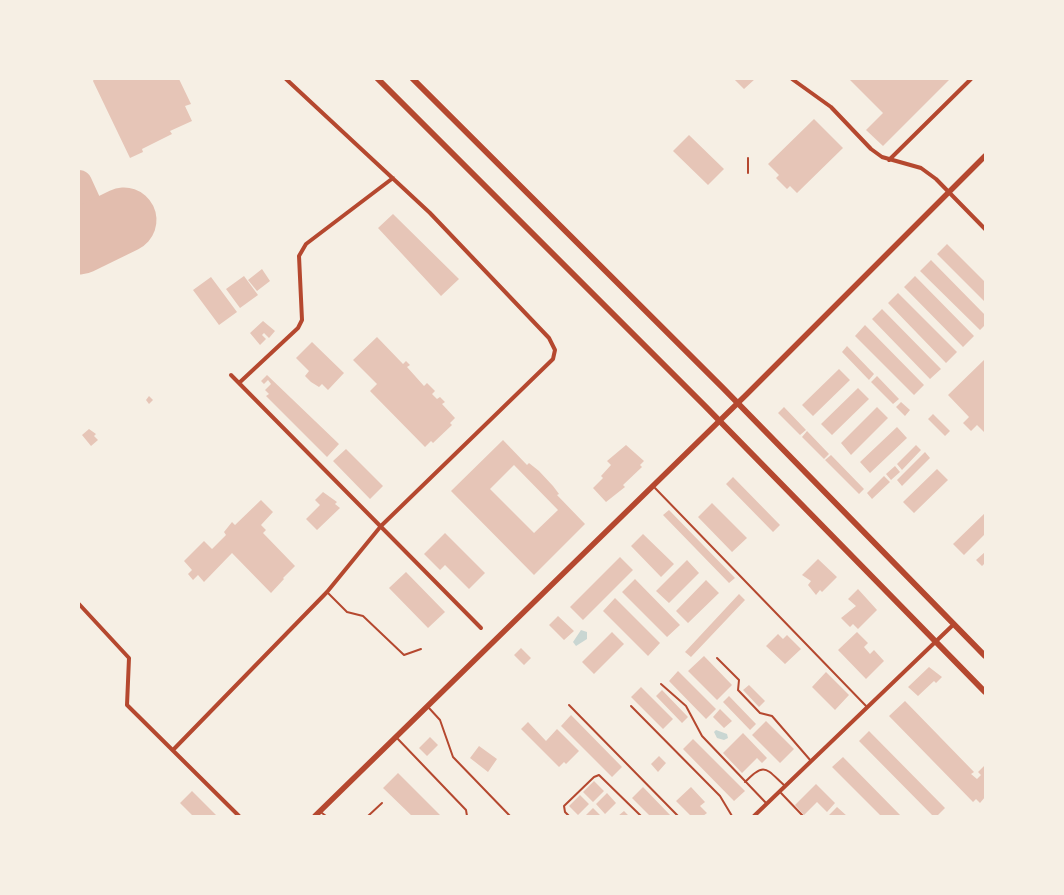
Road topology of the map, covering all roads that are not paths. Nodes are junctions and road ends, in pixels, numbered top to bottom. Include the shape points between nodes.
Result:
1 (286, 79) edge
2 (378, 79) edge
3 (414, 79) edge
4 (792, 79) edge
5 (971, 79) edge
6 (985, 156) edge
7 (748, 158) dead end
8 (889, 160) junction
9 (748, 173) dead end
10 (393, 178) junction
11 (949, 192) junction
12 (985, 229) edge
13 (231, 375) dead end
14 (239, 383) junction
15 (738, 403) junction
16 (720, 420) junction
17 (653, 486) junction
18 (381, 526) junction
19 (327, 592) junction
20 (79, 604) edge
21 (954, 624) junction
22 (481, 628) dead end
23 (936, 641) junction
24 (421, 649) dead end
25 (985, 656) edge
26 (718, 658) dead end
27 (661, 684) dead end
28 (985, 692) edge
29 (569, 705) dead end
30 (428, 706) junction
31 (631, 706) dead end
32 (867, 707) junction
33 (396, 737) junction
34 (172, 750) junction
35 (812, 761) junction
36 (745, 782) junction
37 (786, 786) junction
38 (779, 792) junction
39 (382, 803) dead end
40 (767, 804) junction
41 (320, 811) junction
42 (239, 816) edge
43 (315, 816) edge
44 (326, 816) edge
45 (368, 816) edge
46 (467, 816) edge
47 (510, 816) edge
48 (569, 816) edge
49 (641, 816) edge
50 (678, 816) edge
51 (732, 816) edge
52 (754, 816) edge
53 (803, 816) edge

1 - 10 street
2 - 16 main road
3 - 15 main road
4 - 8 street via 831,107 871,148
5 - 8 street
6 - 11 main road
7 - 9 lane
8 - 11 street via 921,168
10 - 14 street via 306,244 299,256 302,320 292,334
10 - 18 street via 549,338 555,350 553,358
11 - 12 street
11 - 15 main road
13 - 14 street
14 - 18 street
15 - 16 main road
15 - 21 main road
16 - 17 main road
16 - 23 main road
17 - 30 main road
17 - 32 lane
18 - 19 street
18 - 22 street
19 - 24 lane via 347,612 363,616 404,655
19 - 34 street
20 - 34 street via 129,658 127,705
21 - 23 street
21 - 25 main road
23 - 28 main road
23 - 32 street
26 - 35 lane via 739,680 738,690 760,713 772,716
27 - 36 lane via 686,706 702,736
29 - 50 lane
30 - 33 main road
30 - 47 lane via 440,720 453,757
31 - 51 lane via 720,796
32 - 35 street
33 - 41 main road
33 - 46 lane via 466,810
34 - 42 street
35 - 37 street
36 - 37 lane via 761,768
36 - 40 lane
37 - 38 street
38 - 40 street
38 - 53 lane
39 - 45 lane
40 - 52 street
41 - 43 main road
41 - 44 lane
48 - 49 lane via 564,806 599,775

